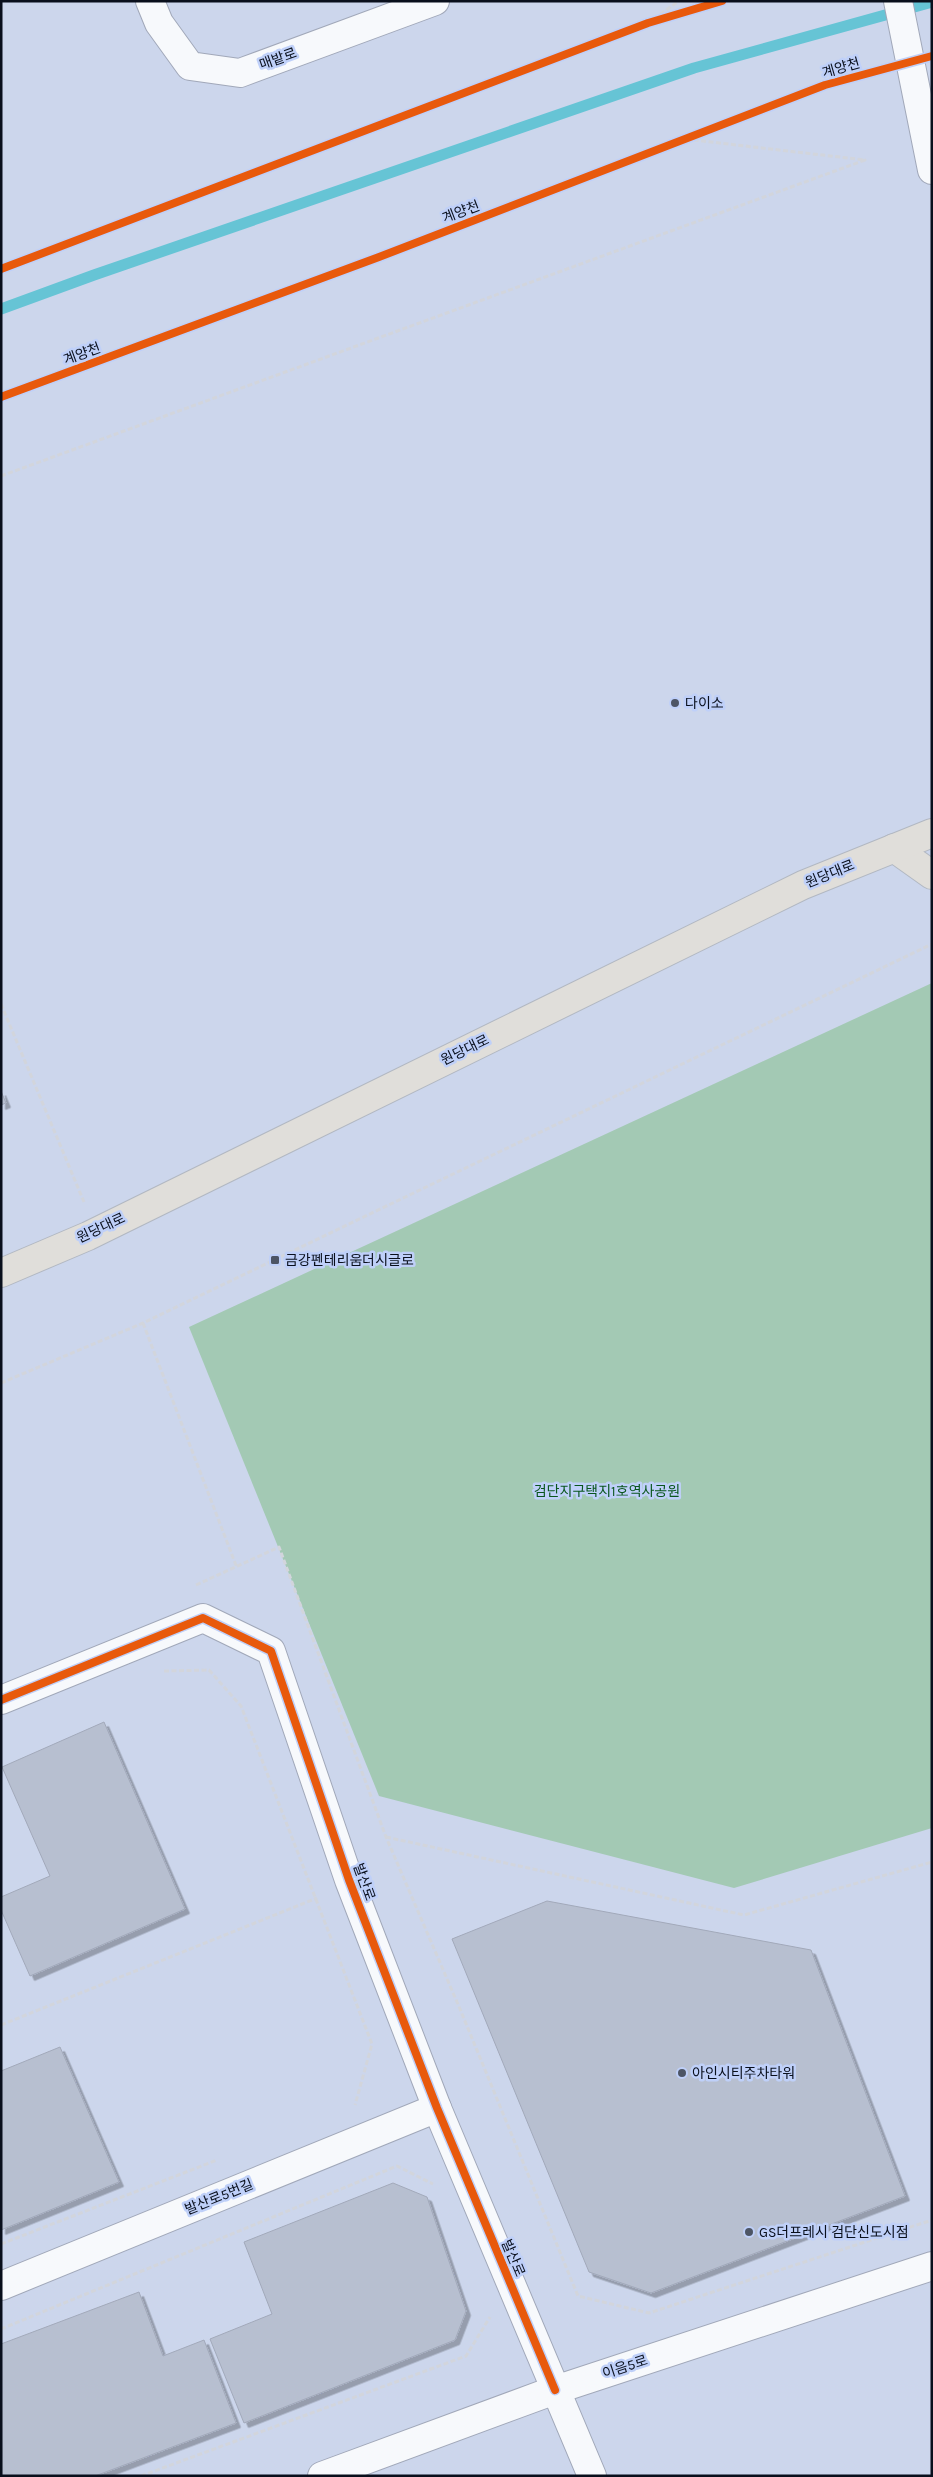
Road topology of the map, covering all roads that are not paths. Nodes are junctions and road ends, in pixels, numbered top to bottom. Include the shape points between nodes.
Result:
1 (150, 1) edge
2 (435, 1) edge
3 (898, 1) edge
4 (932, 170) edge
5 (932, 833) edge
6 (894, 848) junction
7 (932, 875) edge
8 (1, 1273) edge
9 (1, 1700) edge
10 (437, 2108) junction
11 (932, 2266) edge
12 (1, 2286) edge
13 (555, 2390) junction
14 (322, 2476) edge
15 (592, 2476) edge

1 - 2 street, 매밭로 via 159,22 190,66 240,73
3 - 4 street
5 - 6 main road, 원당대로
6 - 7 main road
6 - 8 main road, 원당대로 via 803,885 97,1231
9 - 10 street, 발산로 via 203,1618 271,1651 349,1880
10 - 12 street, 발산로5번길
10 - 13 street, 발산로
11 - 13 street, 이음5로
13 - 14 street, 이음5로
13 - 15 street, 발산로

